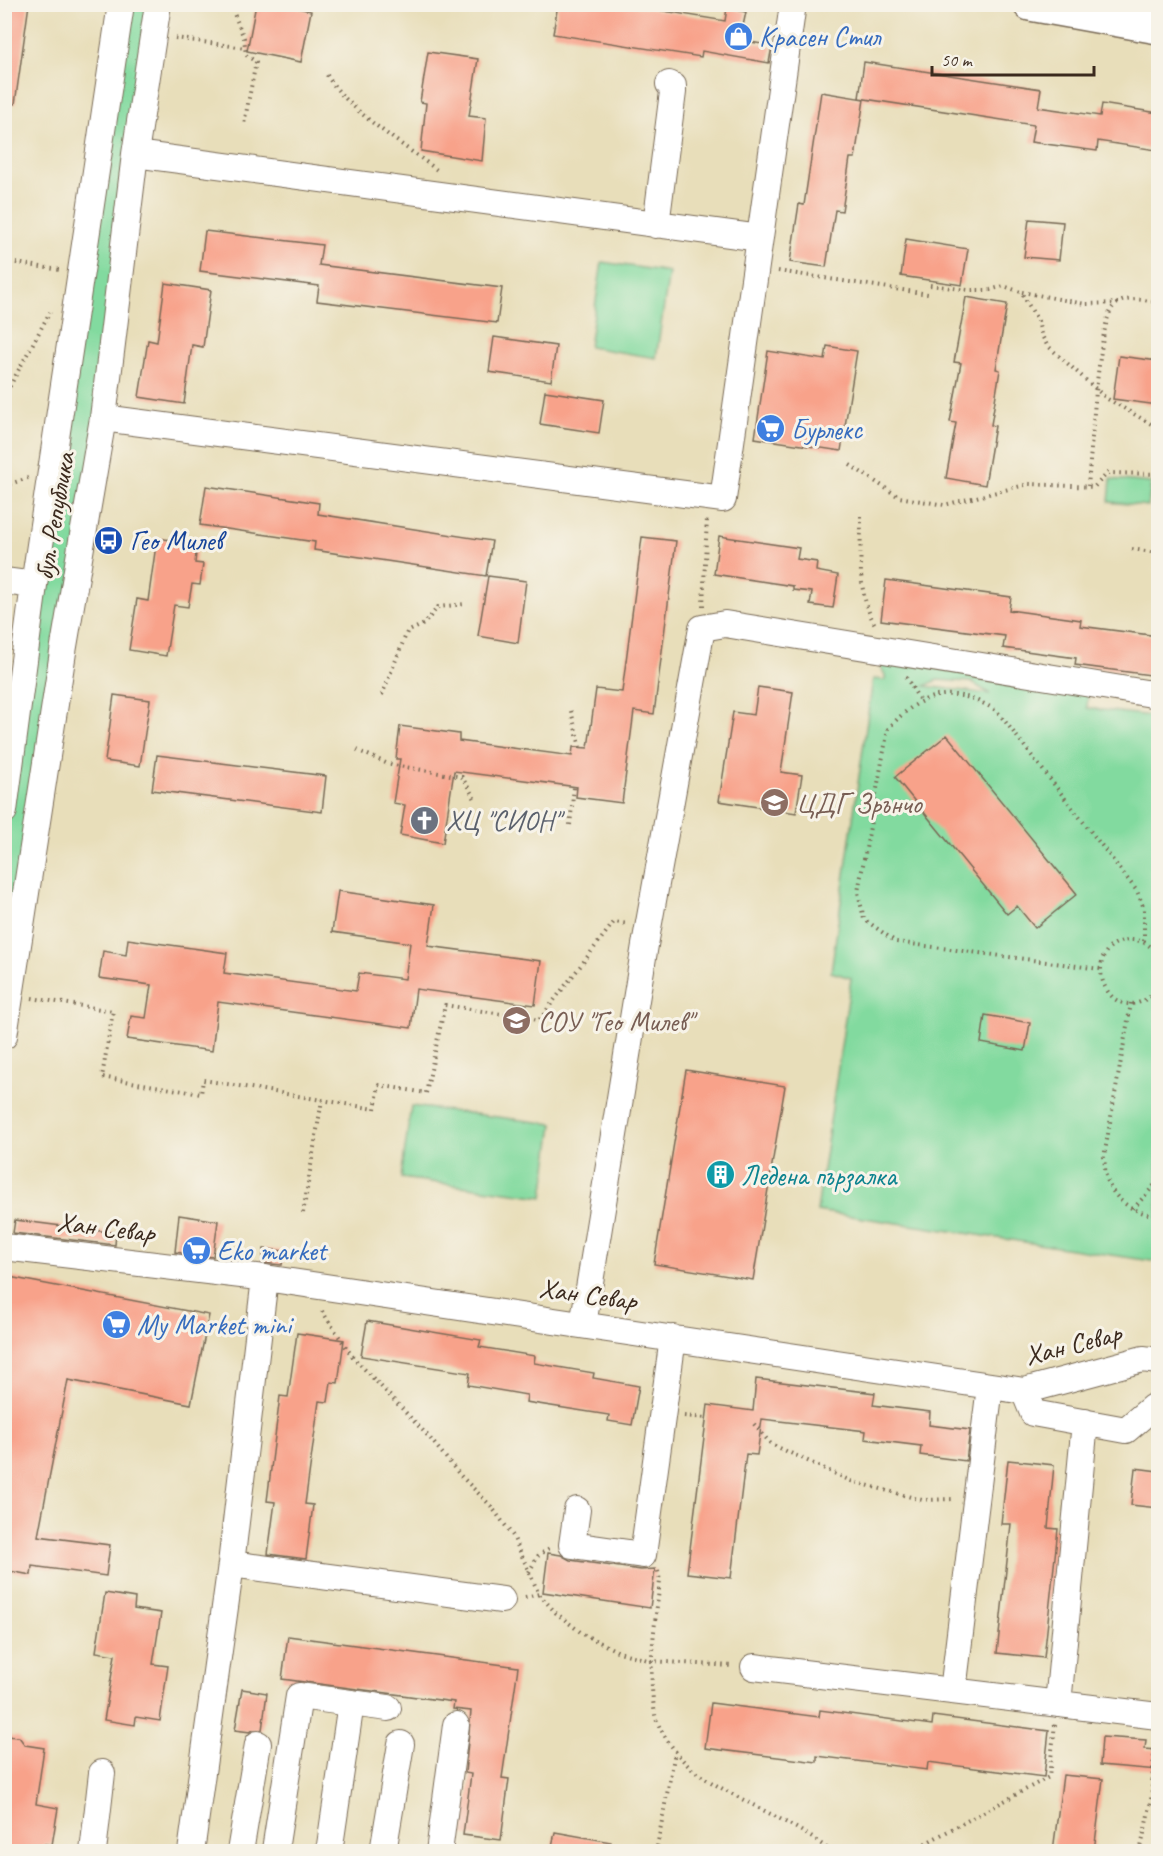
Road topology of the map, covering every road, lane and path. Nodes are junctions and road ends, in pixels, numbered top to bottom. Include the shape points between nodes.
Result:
1 (121, 4) edge
2 (158, 4) edge
3 (230, 4) edge
4 (793, 4) edge
5 (1030, 4) edge
6 (1158, 27) edge
7 (175, 38) dead end
8 (246, 48) junction
9 (327, 75) dead end
10 (669, 84) dead end
11 (244, 124) dead end
12 (135, 154) junction
13 (460, 199) junction
14 (656, 225) junction
15 (760, 238) junction
16 (4, 261) edge
17 (756, 268) junction
18 (60, 279) dead end
19 (930, 285) dead end
20 (1021, 292) junction
21 (928, 294) dead end
22 (1157, 302) dead end
23 (1118, 303) junction
24 (51, 304) dead end
25 (1097, 390) junction
26 (4, 397) edge
27 (103, 417) junction
28 (1158, 428) edge
29 (850, 465) dead end
30 (1158, 474) edge
31 (1088, 486) junction
32 (708, 497) junction
33 (861, 516) dead end
34 (1132, 549) dead end
35 (1158, 553) edge
36 (4, 581) edge
37 (34, 585) junction
38 (465, 603) dead end
39 (702, 628) junction
40 (891, 651) junction
41 (1158, 694) edge
42 (382, 695) dead end
43 (920, 701) junction
44 (571, 711) dead end
45 (580, 747) dead end
46 (357, 750) dead end
47 (574, 787) dead end
48 (476, 799) dead end
49 (4, 811) edge
50 (570, 825) dead end
51 (648, 927) junction
52 (1144, 942) junction
53 (1158, 955) edge
54 (1100, 969) junction
55 (1158, 990) edge
56 (11, 995) junction
57 (1131, 1003) junction
58 (4, 1036) edge
59 (322, 1100) junction
60 (1158, 1181) edge
61 (1133, 1209) junction
62 (303, 1214) dead end
63 (1158, 1216) edge
64 (4, 1247) edge
65 (265, 1278) junction
66 (304, 1284) junction
67 (584, 1325) junction
68 (673, 1338) junction
69 (1158, 1362) edge
70 (990, 1386) junction
71 (1024, 1391) junction
72 (1158, 1408) edge
73 (1086, 1422) junction
74 (754, 1424) dead end
75 (976, 1503) junction
76 (577, 1510) dead end
77 (572, 1545) junction
78 (644, 1555) junction
79 (231, 1564) junction
80 (529, 1573) junction
81 (502, 1600) dead end
82 (651, 1661) junction
83 (754, 1667) joint
84 (953, 1691) junction
85 (351, 1703) junction
86 (1058, 1704) junction
87 (388, 1708) dead end
88 (1157, 1716) edge
89 (456, 1725) dead end
90 (258, 1744) dead end
91 (401, 1744) dead end
92 (675, 1752) junction
93 (102, 1773) dead end
94 (1152, 1788) junction
95 (1158, 1789) edge
96 (241, 1848) edge
97 (93, 1851) edge
98 (191, 1851) edge
99 (279, 1851) edge
100 (329, 1851) edge
101 (383, 1851) edge
102 (439, 1851) edge
103 (656, 1851) edge
104 (832, 1851) edge
105 (909, 1851) edge
106 (1140, 1851) edge

1 - 37 street, бул. Република
2 - 12 street, бул. Република
3 - 8 path
4 - 15 street
5 - 6 main road
7 - 8 path
8 - 11 path via 246,55 255,62
9 - 13 path via 335,88 383,130 439,171
10 - 14 street via 673,92
12 - 13 street
12 - 27 street, бул. Република
13 - 14 street
14 - 15 street
15 - 17 street
16 - 18 path via 66,271
17 - 21 path
17 - 32 street via 723,499
19 - 20 path via 968,290 1004,286
20 - 23 path via 1086,304
20 - 25 path via 1047,345
22 - 23 path via 1132,299
23 - 25 path via 1107,320
24 - 26 path via 50,314
25 - 28 path
25 - 31 path
27 - 32 street
27 - 56 street, бул. Република
29 - 31 path via 899,497 944,505 1029,484
30 - 31 path via 1108,473 1094,487
32 - 39 path
33 - 40 path via 862,588 870,617
34 - 35 path
36 - 37 street
37 - 49 street, бул. Република
38 - 42 path via 438,607 424,624 407,632
39 - 40 street via 725,624
39 - 51 street
40 - 41 street
40 - 43 path
43 - 52 path via 958,695 978,699 996,711 1137,891 1144,908
43 - 54 path via 888,729 858,892 864,919 896,942
44 - 45 path
46 - 48 path via 388,764 462,777
47 - 50 path
51 - 59 path via 614,922 539,1020 445,1005 426,1093 379,1085 375,1109
51 - 67 street
52 - 53 path
52 - 54 path via 1133,939 1112,947 1104,955
54 - 57 path via 1104,987 1111,996
55 - 57 path via 1149,998
56 - 58 street, бул. Република
56 - 59 path via 113,1011 102,1077 201,1094 203,1080
57 - 61 path via 1104,1157 1108,1182 1123,1203
59 - 62 path
60 - 61 path
61 - 63 path
64 - 65 street, Хан Севар
65 - 66 street, Хан Севар
65 - 79 street
66 - 67 street, Хан Севар
66 - 80 path via 352,1356 491,1506 513,1536
67 - 68 street, Хан Севар
68 - 70 street, Хан Севар
68 - 78 street
69 - 71 street, Хан Севар via 1143,1359
70 - 71 street, Хан Севар
70 - 75 street
71 - 73 street via 1033,1413
72 - 73 street via 1153,1407 1126,1430
73 - 86 street
74 - 75 path via 771,1444 851,1481 921,1500 949,1498
75 - 84 street
76 - 77 street
77 - 78 street
77 - 80 path via 549,1547 538,1556
78 - 82 path via 657,1566 660,1581
79 - 81 street
79 - 98 street
80 - 82 path via 539,1594 583,1634 619,1652
82 - 83 path
82 - 92 path via 655,1716
83 - 84 street
84 - 86 street
85 - 87 street
85 - 99 street via 299,1696
85 - 100 street
86 - 88 street
86 - 105 path via 1049,1777
88 - 94 path
89 - 102 street
90 - 96 street
91 - 101 street
92 - 103 path
92 - 104 path via 695,1772 789,1822
93 - 97 street
94 - 95 path
94 - 106 path
96 - 99 street

